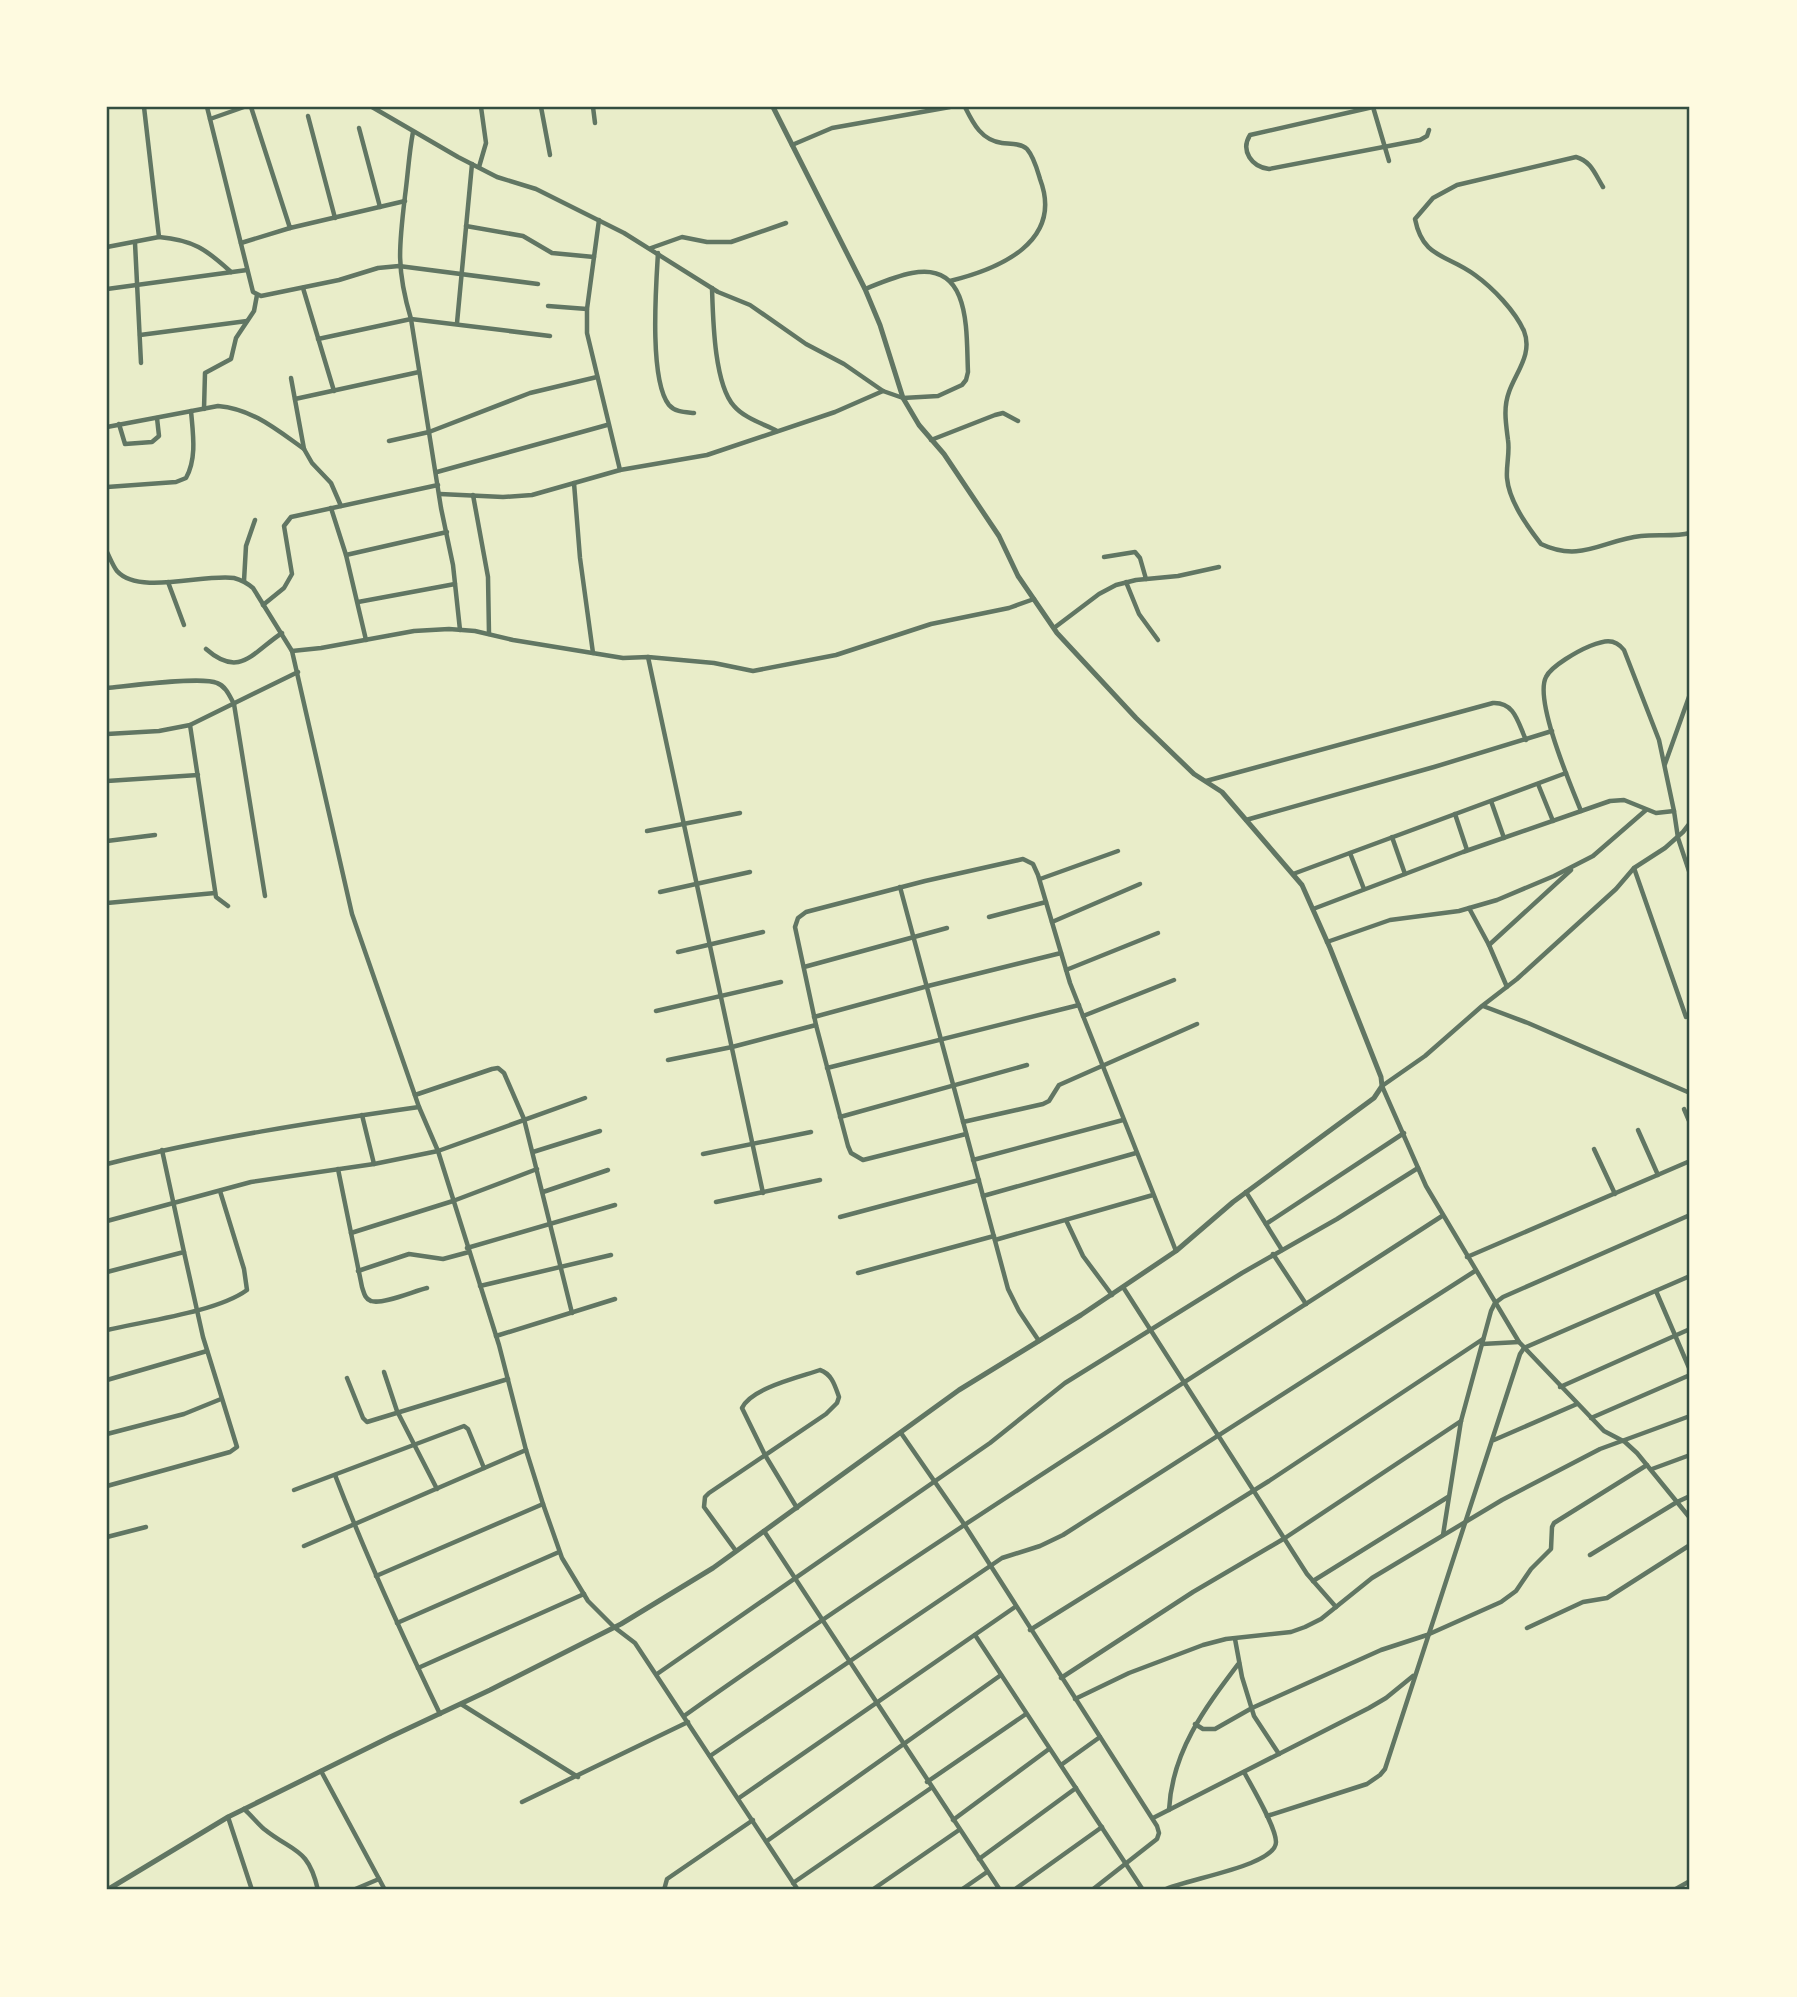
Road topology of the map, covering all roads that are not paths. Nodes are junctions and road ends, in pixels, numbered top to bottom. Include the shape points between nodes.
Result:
1 (145, 107) edge
2 (207, 107) edge
3 (244, 107) edge
4 (251, 107) edge
5 (375, 107) edge
6 (481, 107) edge
7 (542, 107) edge
8 (593, 107) edge
9 (773, 107) edge
10 (950, 107) edge
11 (965, 107) edge
12 (1373, 107) edge
13 (308, 116) dead end
14 (210, 119) junction
15 (595, 122) dead end
16 (359, 128) dead end
17 (1429, 130) dead end
18 (413, 132) junction
19 (791, 145) junction
20 (1385, 147) junction
21 (550, 155) dead end
22 (1389, 161) dead end
23 (472, 164) junction
24 (478, 168) junction
25 (1603, 187) dead end
26 (405, 201) junction
27 (380, 206) junction
28 (335, 218) junction
29 (599, 220) junction
30 (786, 223) dead end
31 (466, 226) junction
32 (290, 228) junction
33 (159, 237) junction
34 (135, 243) junction
35 (241, 243) junction
36 (107, 247) edge
37 (650, 248) junction
38 (658, 253) junction
39 (594, 257) junction
40 (399, 266) junction
41 (247, 270) junction
42 (231, 273) junction
43 (461, 274) junction
44 (950, 281) junction
45 (538, 284) dead end
46 (138, 285) junction
47 (712, 287) junction
48 (303, 288) junction
49 (107, 289) edge
50 (865, 289) junction
51 (257, 295) junction
52 (548, 306) dead end
53 (587, 309) junction
54 (411, 319) junction
55 (248, 321) junction
56 (457, 323) junction
57 (140, 335) junction
58 (550, 336) dead end
59 (318, 339) junction
60 (141, 363) dead end
61 (419, 372) junction
62 (597, 377) junction
63 (291, 378) dead end
64 (334, 391) junction
65 (883, 391) junction
66 (903, 398) junction
67 (295, 399) junction
68 (204, 409) junction
69 (191, 411) junction
70 (694, 413) dead end
71 (157, 418) junction
72 (1018, 421) dead end
73 (119, 425) junction
74 (607, 425) junction
75 (107, 427) edge
76 (777, 431) junction
77 (429, 432) junction
78 (932, 440) junction
79 (390, 441) dead end
80 (304, 449) junction
81 (620, 470) junction
82 (437, 472) junction
83 (574, 483) junction
84 (439, 485) junction
85 (107, 487) edge
86 (440, 494) junction
87 (474, 495) junction
88 (341, 506) junction
89 (331, 508) junction
90 (254, 520) dead end
91 (447, 532) junction
92 (1690, 533) edge
93 (107, 552) edge
94 (346, 555) junction
95 (1104, 557) dead end
96 (1219, 567) dead end
97 (1146, 579) junction
98 (244, 581) junction
99 (168, 582) junction
100 (1126, 582) junction
101 (455, 584) junction
102 (1034, 599) junction
103 (358, 601) junction
104 (262, 605) junction
105 (184, 625) dead end
106 (1054, 628) junction
107 (460, 630) junction
108 (282, 633) junction
109 (489, 634) junction
110 (366, 640) junction
111 (1158, 640) dead end
112 (206, 649) dead end
113 (292, 651) junction
114 (593, 653) junction
115 (648, 657) junction
116 (298, 671) junction
117 (107, 688) edge
118 (1690, 697) edge
119 (234, 704) junction
120 (190, 724) junction
121 (1552, 731) junction
122 (107, 734) edge
123 (1526, 740) junction
124 (1665, 764) junction
125 (1566, 773) junction
126 (198, 775) junction
127 (107, 781) edge
128 (1206, 781) junction
129 (1538, 784) junction
130 (1491, 801) junction
131 (1646, 810) junction
132 (1581, 811) junction
133 (1674, 811) junction
134 (740, 813) dead end
135 (1455, 814) junction
136 (1246, 820) junction
137 (1553, 821) junction
138 (1690, 823) edge
139 (684, 825) junction
140 (647, 831) dead end
141 (155, 835) dead end
142 (1392, 837) junction
143 (1504, 838) junction
144 (1678, 838) junction
145 (107, 841) edge
146 (1467, 850) junction
147 (1118, 851) dead end
148 (1350, 853) junction
149 (1576, 866) junction
150 (1634, 868) junction
151 (751, 872) dead end
152 (1293, 874) junction
153 (1405, 874) junction
154 (1690, 874) edge
155 (1040, 879) junction
156 (697, 884) junction
157 (1140, 884) dead end
158 (900, 887) junction
159 (1364, 889) junction
160 (660, 891) dead end
161 (215, 893) junction
162 (265, 896) dead end
163 (1046, 902) junction
164 (107, 903) edge
165 (229, 906) dead end
166 (1469, 908) junction
167 (1313, 909) junction
168 (989, 917) dead end
169 (1052, 922) junction
170 (947, 928) dead end
171 (762, 932) dead end
172 (1158, 933) dead end
173 (915, 936) junction
174 (1328, 942) junction
175 (1489, 945) junction
176 (711, 946) junction
177 (678, 952) dead end
178 (1061, 953) junction
179 (804, 967) junction
180 (1066, 970) junction
181 (1174, 980) dead end
182 (781, 982) dead end
183 (928, 986) junction
184 (1507, 987) junction
185 (722, 996) junction
186 (1079, 1005) junction
187 (1482, 1006) junction
188 (656, 1011) dead end
189 (1083, 1016) junction
190 (814, 1017) junction
191 (1686, 1017) dead end
192 (1197, 1024) dead end
193 (816, 1025) junction
194 (942, 1041) junction
195 (732, 1047) junction
196 (668, 1060) dead end
197 (1027, 1065) dead end
198 (1103, 1067) junction
199 (827, 1068) junction
200 (953, 1085) junction
201 (1382, 1086) junction
202 (1690, 1093) edge
203 (415, 1095) junction
204 (585, 1098) dead end
205 (419, 1107) junction
206 (1684, 1110) dead end
207 (362, 1115) junction
208 (840, 1118) junction
209 (524, 1119) junction
210 (1124, 1120) junction
211 (963, 1122) junction
212 (1690, 1123) edge
213 (1638, 1130) dead end
214 (600, 1131) dead end
215 (811, 1132) dead end
216 (1404, 1133) junction
217 (966, 1134) junction
218 (753, 1144) junction
219 (1594, 1149) dead end
220 (162, 1150) junction
221 (438, 1151) junction
222 (533, 1153) junction
223 (1136, 1153) junction
224 (703, 1154) dead end
225 (973, 1160) junction
226 (1690, 1161) edge
227 (107, 1164) edge
228 (374, 1164) junction
229 (1419, 1168) junction
230 (338, 1169) junction
231 (537, 1169) junction
232 (608, 1170) dead end
233 (1658, 1175) junction
234 (820, 1180) dead end
235 (979, 1180) junction
236 (220, 1191) junction
237 (543, 1192) junction
238 (1246, 1192) junction
239 (763, 1193) junction
240 (1615, 1194) junction
241 (1153, 1195) junction
242 (983, 1196) junction
243 (453, 1201) junction
244 (716, 1202) dead end
245 (174, 1203) junction
246 (615, 1205) dead end
247 (1442, 1216) junction
248 (1690, 1216) edge
249 (840, 1217) dead end
250 (1066, 1220) junction
251 (107, 1222) edge
252 (551, 1224) junction
253 (1266, 1224) junction
254 (351, 1233) junction
255 (995, 1238) junction
256 (468, 1250) junction
257 (1282, 1250) junction
258 (184, 1251) junction
259 (1176, 1251) junction
260 (1273, 1254) junction
261 (611, 1255) dead end
262 (1466, 1257) junction
263 (561, 1266) junction
264 (358, 1271) junction
265 (1475, 1271) junction
266 (107, 1272) edge
267 (858, 1273) dead end
268 (1690, 1276) edge
269 (480, 1286) junction
270 (427, 1287) dead end
271 (1123, 1287) junction
272 (1656, 1291) junction
273 (1112, 1295) junction
274 (615, 1299) dead end
275 (1495, 1303) junction
276 (1307, 1304) junction
277 (198, 1310) junction
278 (572, 1312) junction
279 (1690, 1329) edge
280 (107, 1330) edge
281 (1150, 1330) junction
282 (1676, 1335) junction
283 (496, 1336) junction
284 (1040, 1341) junction
285 (1482, 1342) junction
286 (1519, 1342) junction
287 (1524, 1348) junction
288 (207, 1350) junction
289 (1690, 1370) edge
290 (384, 1372) dead end
291 (1690, 1375) edge
292 (347, 1378) dead end
293 (508, 1379) junction
294 (107, 1380) edge
295 (1183, 1384) junction
296 (1560, 1387) junction
297 (221, 1399) junction
298 (1577, 1404) junction
299 (397, 1411) junction
300 (1690, 1416) edge
301 (1591, 1418) junction
302 (1461, 1421) junction
303 (901, 1433) junction
304 (107, 1434) edge
305 (1218, 1435) junction
306 (1493, 1440) junction
307 (1620, 1440) junction
308 (415, 1445) junction
309 (526, 1450) junction
310 (765, 1455) junction
311 (1690, 1455) edge
312 (1649, 1467) junction
313 (484, 1468) junction
314 (335, 1475) junction
315 (934, 1481) junction
316 (107, 1486) edge
317 (438, 1489) junction
318 (295, 1490) dead end
319 (1254, 1491) junction
320 (1448, 1496) junction
321 (1690, 1496) edge
322 (1677, 1502) junction
323 (543, 1504) junction
324 (797, 1508) junction
325 (1690, 1518) edge
326 (1464, 1523) junction
327 (964, 1524) junction
328 (354, 1525) junction
329 (146, 1527) dead end
330 (764, 1531) junction
331 (1443, 1535) junction
332 (107, 1537) edge
333 (1285, 1538) junction
334 (1690, 1545) edge
335 (304, 1546) dead end
336 (736, 1551) junction
337 (559, 1552) junction
338 (1590, 1555) dead end
339 (989, 1567) junction
340 (376, 1576) junction
341 (794, 1578) junction
342 (1313, 1581) junction
343 (584, 1594) junction
344 (1015, 1607) junction
345 (1336, 1607) junction
346 (821, 1619) junction
347 (397, 1623) junction
348 (614, 1627) junction
349 (1527, 1628) dead end
350 (1030, 1630) junction
351 (975, 1635) junction
352 (1427, 1635) junction
353 (1235, 1639) junction
354 (849, 1661) junction
355 (1239, 1663) junction
356 (418, 1668) junction
357 (657, 1674) junction
358 (1001, 1675) junction
359 (1414, 1676) junction
360 (1061, 1678) junction
361 (1075, 1699) junction
362 (461, 1704) junction
363 (877, 1704) junction
364 (1252, 1708) junction
365 (440, 1714) junction
366 (1026, 1714) junction
367 (684, 1716) junction
368 (688, 1721) junction
369 (1195, 1724) junction
370 (1100, 1738) junction
371 (902, 1744) junction
372 (1049, 1749) junction
373 (1279, 1754) junction
374 (710, 1756) junction
375 (1060, 1765) junction
376 (321, 1771) junction
377 (1244, 1772) junction
378 (578, 1776) junction
379 (928, 1782) junction
380 (931, 1788) junction
381 (1076, 1788) junction
382 (739, 1798) junction
383 (522, 1802) dead end
384 (244, 1809) junction
385 (1169, 1810) junction
386 (1266, 1816) junction
387 (228, 1817) junction
388 (1153, 1818) junction
389 (753, 1820) junction
390 (953, 1820) junction
391 (1102, 1827) junction
392 (959, 1830) junction
393 (767, 1841) junction
394 (979, 1859) junction
395 (1126, 1863) junction
396 (987, 1872) junction
397 (379, 1880) junction
398 (1690, 1881) edge
399 (793, 1883) junction
400 (107, 1890) edge
401 (251, 1890) edge
402 (318, 1890) edge
403 (353, 1890) edge
404 (384, 1890) edge
405 (664, 1890) edge
406 (798, 1890) edge
407 (872, 1890) edge
408 (961, 1890) edge
409 (1000, 1890) edge
410 (1014, 1890) edge
411 (1092, 1890) edge
412 (1143, 1890) edge
413 (1164, 1890) edge
414 (1674, 1890) edge

1 - 33 street
2 - 14 street
3 - 14 street
4 - 32 street
5 - 18 street
6 - 24 street via 486,143
7 - 21 street
8 - 15 street
9 - 19 street
10 - 19 street via 839,126
11 - 44 street via 975,126 990,140 1027,149 1046,197 1036,235 1014,256
12 - 20 street
12 - 20 street via 1250,135 1246,146 1249,159 1255,166 1269,169
13 - 28 street
14 - 35 street
16 - 27 street
17 - 20 street via 1420,140
18 - 23 street
18 - 26 street
19 - 50 street
20 - 22 street
23 - 24 street
23 - 31 street
24 - 29 street
25 - 92 street via 1590,164 1576,157 1457,185 1433,198 1415,219 1423,244 1474,274 1509,308 1523,330 1524,357 1505,408 1507,475 1513,499 1541,544 1567,552 1589,551 1640,536
26 - 27 street
26 - 40 street
27 - 28 street
28 - 32 street
29 - 37 street
29 - 39 street
30 - 37 street via 731,242 682,237
31 - 39 street via 523,236 552,253
31 - 43 street
32 - 35 street
33 - 34 street
33 - 42 street via 197,245
34 - 36 street
34 - 46 street
35 - 41 street
37 - 38 street
38 - 47 street
38 - 70 street via 654,332 662,388 671,408
39 - 53 street
40 - 43 street
40 - 48 street
40 - 54 street
41 - 42 street
41 - 51 street
42 - 46 street
43 - 45 street
43 - 56 street
44 - 50 street via 941,274 912,273
44 - 66 street via 963,306 966,380 938,396
46 - 49 street
46 - 57 street
47 - 65 street via 750,305
47 - 76 street via 714,338 729,398 740,411
48 - 51 street
48 - 59 street
50 - 66 street
51 - 55 street
52 - 53 street
53 - 62 street
54 - 56 street
54 - 59 street
54 - 61 street
55 - 57 street
55 - 68 street via 236,338 231,359 205,373
56 - 58 street
57 - 60 street
59 - 64 street
61 - 64 street
61 - 77 street
62 - 74 street
62 - 77 street via 530,393
63 - 67 street
64 - 67 street
65 - 66 street
65 - 76 street
66 - 78 street
67 - 80 street
68 - 69 street
68 - 80 street via 218,406 250,413
69 - 71 street
69 - 85 street via 193,458 186,478
71 - 73 street
71 - 73 street via 159,436 152,442 125,444
72 - 78 street via 1003,413
73 - 75 street
74 - 81 street
74 - 82 street
76 - 81 street via 707,455
77 - 79 street
77 - 82 street
78 - 102 street via 999,536
80 - 88 street via 331,483
81 - 83 street
82 - 84 street
83 - 87 street via 517,497
83 - 114 street
84 - 86 street
84 - 88 street
86 - 87 street
86 - 91 street
87 - 109 street via 488,577
88 - 89 street
89 - 94 street
89 - 104 street via 287,520 284,526 292,574 284,588
90 - 98 street via 246,546
91 - 94 street
91 - 101 street
93 - 99 street via 118,572 132,580
94 - 103 street
95 - 97 street via 1135,552
96 - 97 street
97 - 100 street
98 - 99 street via 226,577
98 - 104 street
99 - 105 street
100 - 106 street via 1099,594
100 - 111 street via 1139,614
101 - 103 street
101 - 107 street
102 - 106 street
102 - 115 street via 931,624 836,656 753,671
103 - 110 street
104 - 108 street
106 - 128 street via 1127,709
107 - 109 street
107 - 110 street via 414,631
108 - 112 street via 242,661 219,660
108 - 113 street
109 - 114 street
110 - 113 street
113 - 116 street
114 - 115 street
115 - 139 street
116 - 119 street
116 - 203 street via 352,914
117 - 119 street via 217,682
118 - 124 street
119 - 120 street
119 - 162 street
120 - 122 street
120 - 126 street
121 - 123 street
121 - 124 street via 1542,687 1545,677 1588,647 1619,643
121 - 125 street
123 - 128 street via 1510,706 1493,703
123 - 136 street
124 - 133 street
125 - 129 street
125 - 132 street
126 - 127 street
126 - 161 street
128 - 136 street
129 - 130 street
129 - 137 street
130 - 135 street
130 - 143 street
131 - 132 street via 1616,799
131 - 133 street
131 - 149 street
132 - 137 street
133 - 144 street
134 - 139 street
135 - 142 street
135 - 146 street
136 - 152 street
137 - 143 street
138 - 144 street
139 - 140 street
139 - 156 street
141 - 145 street
142 - 148 street
142 - 153 street
143 - 146 street
144 - 150 street
144 - 154 street
146 - 153 street
147 - 155 street
148 - 152 street
148 - 159 street
149 - 166 street
149 - 175 street
150 - 184 street via 1616,890
150 - 191 street
151 - 156 street
152 - 167 street
153 - 159 street
155 - 158 street via 1033,864 1023,859
155 - 163 street
156 - 160 street
156 - 176 street
157 - 169 street
158 - 173 street
158 - 179 street via 806,912 795,927
159 - 167 street
161 - 164 street
161 - 165 street
163 - 168 street
163 - 169 street
166 - 174 street via 1390,920
166 - 175 street
167 - 174 street
169 - 178 street
170 - 173 street
171 - 176 street
172 - 180 street
173 - 179 street
173 - 183 street
174 - 201 street
175 - 184 street
176 - 177 street
176 - 185 street
178 - 180 street
178 - 183 street
179 - 190 street
180 - 186 street
181 - 189 street
182 - 185 street
183 - 190 street
183 - 194 street
184 - 187 street
185 - 188 street
185 - 195 street
186 - 189 street
186 - 194 street
187 - 201 street
187 - 202 street
189 - 198 street
190 - 193 street
192 - 198 street
193 - 195 street
193 - 199 street
194 - 199 street
194 - 200 street
195 - 196 street
195 - 218 street
197 - 200 street
198 - 210 street
198 - 211 street via 1059,1085 1043,1104
199 - 208 street
200 - 208 street
200 - 211 street
201 - 216 street
201 - 238 street via 1352,1116
203 - 205 street
203 - 209 street via 498,1068
204 - 209 street
205 - 207 street
205 - 221 street
206 - 212 street
207 - 220 street
207 - 228 street
208 - 217 street via 851,1153 863,1160
209 - 221 street
209 - 222 street
210 - 223 street
210 - 225 street
211 - 217 street
213 - 233 street
214 - 222 street
215 - 218 street
216 - 229 street
216 - 253 street
217 - 225 street
218 - 224 street
218 - 239 street
219 - 240 street
220 - 227 street
220 - 245 street
221 - 228 street
221 - 243 street
222 - 231 street
223 - 241 street
223 - 242 street
225 - 235 street
226 - 233 street
228 - 230 street
229 - 247 street
229 - 257 street
230 - 236 street
230 - 254 street
231 - 237 street
231 - 243 street
232 - 237 street
233 - 240 street
234 - 239 street
235 - 242 street
235 - 249 street
236 - 245 street
236 - 277 street via 247,1290
237 - 252 street
238 - 253 street
238 - 259 street
239 - 244 street
240 - 262 street
241 - 250 street
241 - 259 street
242 - 255 street
243 - 254 street
243 - 256 street
245 - 251 street
245 - 258 street
246 - 252 street
247 - 262 street
247 - 276 street
248 - 275 street
250 - 255 street
250 - 273 street via 1083,1256
252 - 256 street
252 - 263 street
253 - 257 street
254 - 264 street
255 - 267 street
255 - 284 street via 1009,1289
256 - 264 street via 443,1259 409,1254
256 - 269 street
257 - 260 street
258 - 266 street
258 - 277 street
259 - 271 street
260 - 276 street
260 - 281 street
261 - 263 street
262 - 265 street
263 - 269 street
263 - 278 street
264 - 270 street via 366,1298 372,1302
265 - 275 street
265 - 305 street
268 - 272 street
269 - 283 street
271 - 273 street
271 - 281 street
272 - 282 street
272 - 287 street
273 - 284 street
274 - 278 street
275 - 285 street
275 - 286 street
276 - 295 street
277 - 280 street
277 - 288 street
278 - 283 street
279 - 282 street
281 - 295 street
281 - 315 street via 1065,1383
282 - 289 street
282 - 296 street
283 - 293 street
284 - 303 street via 959,1390
285 - 286 street
285 - 302 street
285 - 319 street
286 - 287 street
287 - 296 street
287 - 306 street
288 - 294 street
288 - 297 street
290 - 299 street
291 - 301 street
292 - 299 street via 367,1422
293 - 299 street
293 - 309 street
295 - 305 street
295 - 327 street
296 - 298 street
297 - 304 street
297 - 316 street via 237,1443 235,1450
298 - 301 street
298 - 306 street
299 - 308 street
300 - 307 street
301 - 307 street
302 - 320 street
302 - 333 street
303 - 315 street
303 - 324 street
305 - 319 street
305 - 339 street via 1063,1535
306 - 326 street
307 - 312 street
307 - 326 street
308 - 313 street via 464,1426
308 - 314 street
308 - 317 street
309 - 313 street
309 - 323 street
310 - 310 street via 745,1416 744,1404 779,1383 825,1372 834,1382 837,1403
310 - 324 street
310 - 336 street via 709,1493 703,1502
311 - 312 street
312 - 322 street
312 - 352 street via 1554,1523 1551,1549 1509,1597
313 - 317 street
314 - 318 street
314 - 328 street
315 - 327 street
315 - 341 street
317 - 328 street
319 - 333 street
319 - 350 street
320 - 331 street
320 - 342 street
321 - 322 street
322 - 325 street
322 - 338 street
323 - 337 street
323 - 340 street
324 - 330 street
326 - 331 street
326 - 352 street
327 - 339 street
327 - 346 street
328 - 335 street
328 - 340 street
329 - 332 street
330 - 336 street
330 - 341 street
331 - 345 street via 1371,1577
333 - 342 street
333 - 360 street
334 - 349 street via 1607,1598 1583,1602
336 - 348 street
337 - 343 street
337 - 347 street
339 - 344 street
339 - 354 street
340 - 347 street
341 - 346 street
341 - 357 street
342 - 345 street
343 - 348 street
343 - 356 street
344 - 350 street
344 - 351 street
345 - 353 street via 1291,1632
346 - 354 street
346 - 367 street
347 - 356 street
348 - 357 street via 635,1643
348 - 362 street
350 - 360 street
351 - 358 street
351 - 363 street
352 - 359 street
352 - 364 street via 1398,1643
353 - 355 street
353 - 361 street via 1203,1645
354 - 363 street
354 - 374 street
355 - 364 street
355 - 369 street
356 - 365 street
357 - 367 street
358 - 366 street
358 - 371 street
359 - 373 street via 1369,1708
359 - 386 street via 1380,1775 1367,1784
360 - 361 street
361 - 370 street
362 - 365 street
362 - 378 street
363 - 371 street
363 - 382 street
364 - 369 street via 1209,1730
364 - 373 street
365 - 376 street
366 - 372 street
366 - 379 street
367 - 368 street
368 - 374 street
368 - 378 street
369 - 385 street via 1170,1789
370 - 375 street
370 - 388 street
371 - 379 street
371 - 393 street
372 - 375 street
372 - 390 street
373 - 377 street
374 - 382 street
375 - 381 street
376 - 384 street
376 - 397 street
377 - 385 street
377 - 386 street
378 - 383 street
379 - 380 street
380 - 390 street
380 - 399 street
381 - 391 street
381 - 394 street
382 - 389 street
384 - 387 street
384 - 402 street via 264,1829 303,1853
385 - 388 street
386 - 413 street via 1276,1842 1270,1854
387 - 400 street
387 - 401 street
388 - 395 street via 1157,1839
389 - 393 street
389 - 405 street via 667,1879
390 - 392 street
391 - 395 street
391 - 410 street
392 - 394 street
392 - 407 street
393 - 399 street
394 - 396 street
395 - 411 street
395 - 412 street
396 - 408 street
396 - 409 street
397 - 403 street
397 - 404 street
398 - 414 street
399 - 406 street

